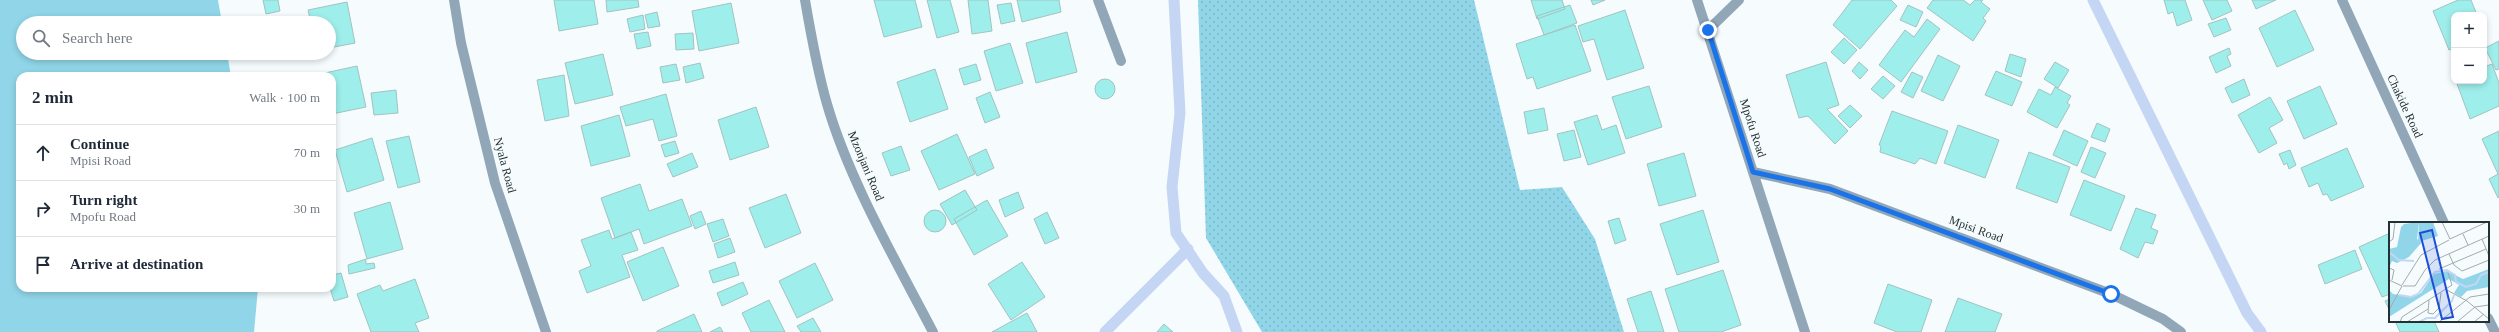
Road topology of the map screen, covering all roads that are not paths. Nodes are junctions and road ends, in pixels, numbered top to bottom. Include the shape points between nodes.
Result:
1 (454, 0) edge
2 (805, 0) edge
3 (1098, 0) edge
4 (1697, 0) edge
5 (1739, 0) edge
6 (2342, 0) edge
7 (1708, 30) junction
8 (1121, 61) dead end
9 (1753, 172) junction
10 (2444, 222) edge
11 (2489, 320) edge
12 (546, 332) edge
13 (933, 332) edge
14 (1805, 332) edge
15 (2182, 332) edge
16 (2494, 332) edge

1 - 12 street, Nyala Road via 461,43 496,183
2 - 13 street, Mzonjani Road via 811,39 827,104 844,151 878,226
3 - 8 street
4 - 7 street, Mpofu Road
5 - 7 street
6 - 10 street, Chakide Road
7 - 9 street, Mpofu Road
9 - 14 street, Mpofu Road
9 - 15 street, Mpisi Road via 1830,189 2096,288 2163,319
11 - 16 street

